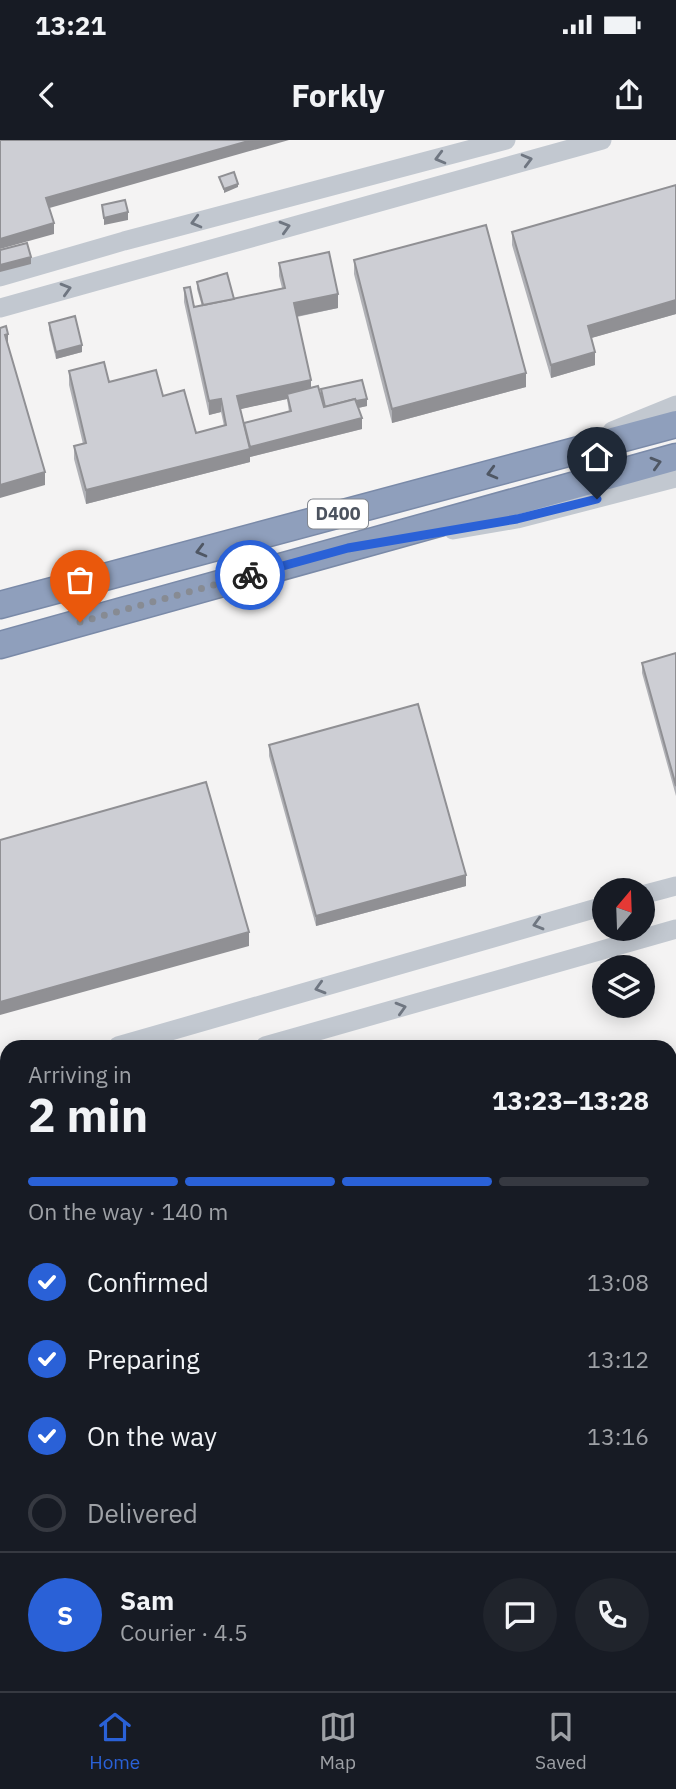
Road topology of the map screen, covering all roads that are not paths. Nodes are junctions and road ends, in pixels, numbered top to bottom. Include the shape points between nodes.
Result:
1 (506, 140) edge
2 (602, 140) edge
3 (482, 143) edge
4 (489, 170) junction
5 (0, 277) edge
6 (0, 308) edge
7 (676, 405) edge
8 (676, 424) edge
9 (676, 457) edge
10 (542, 460) junction
11 (676, 478) edge
12 (348, 548) junction
13 (0, 605) edge
14 (0, 645) edge
15 (676, 886) edge
16 (655, 892) edge
17 (592, 909) edge
18 (676, 929) edge
19 (139, 1040) edge
20 (286, 1040) edge

1 - 3 street
4 -> 2 street
3 - 4 street
3 -> 5 street
6 -> 4 street
7 - 10 street
8 - 10 highway, D400
12 -> 9 highway, D400
10 -> 13 highway, D400
11 - 12 street via 517,519
12 - 14 highway, D400
15 - 16 street
17 -> 19 street
20 -> 18 street

